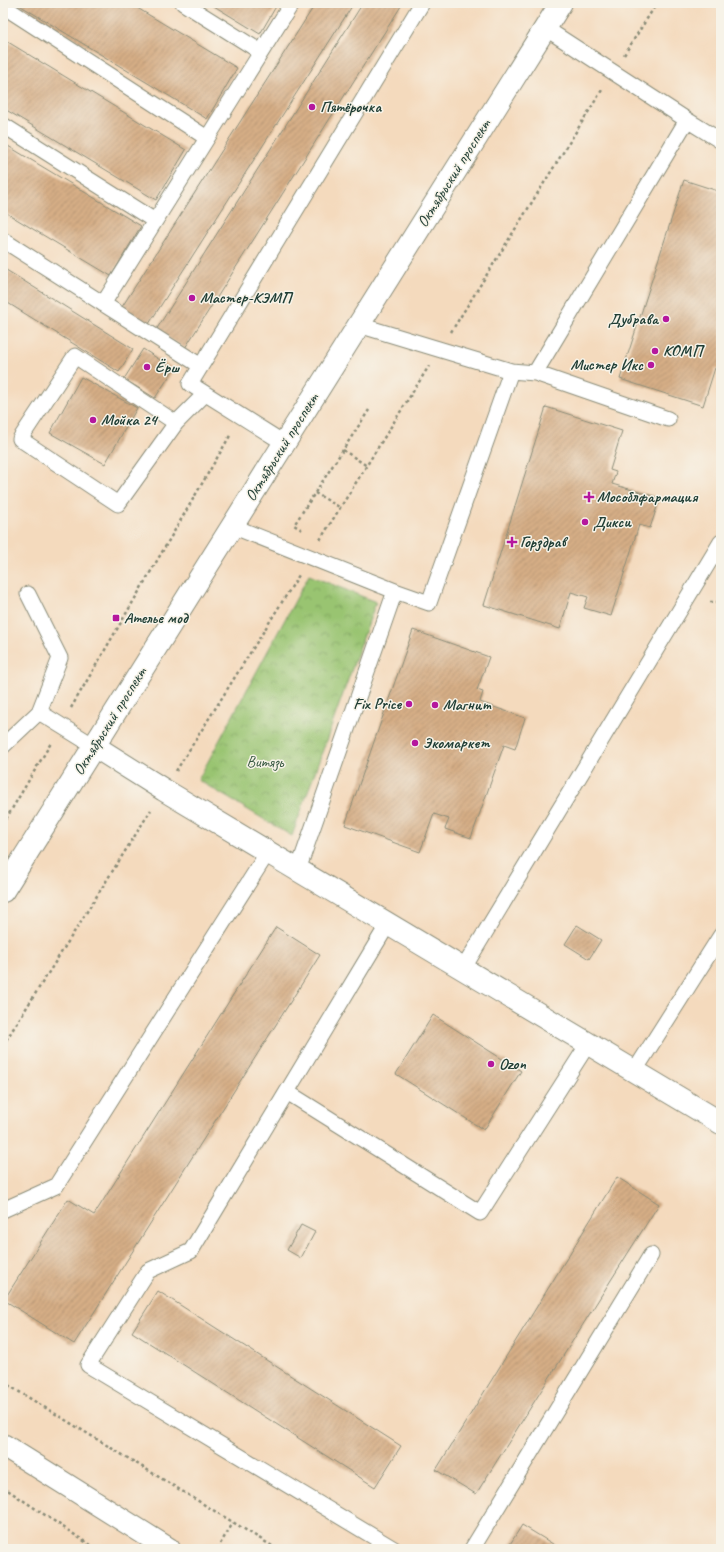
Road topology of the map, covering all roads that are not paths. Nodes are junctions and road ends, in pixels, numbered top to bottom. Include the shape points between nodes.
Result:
1 (183, 3) edge
2 (292, 3) edge
3 (422, 3) edge
4 (561, 3) edge
5 (3, 6) edge
6 (545, 28) junction
7 (261, 52) junction
8 (687, 120) junction
9 (3, 125) edge
10 (207, 138) junction
11 (721, 141) edge
12 (155, 221) junction
13 (3, 240) edge
14 (103, 304) junction
15 (359, 325) junction
16 (201, 366) junction
17 (511, 371) junction
18 (535, 373) junction
19 (205, 394) junction
20 (668, 419) dead end
21 (176, 423) junction
22 (284, 443) junction
23 (232, 526) junction
24 (721, 542) edge
25 (395, 591) junction
26 (28, 594) dead end
27 (39, 712) junction
28 (3, 746) edge
29 (94, 746) junction
30 (268, 852) junction
31 (298, 870) junction
32 (3, 891) edge
33 (388, 924) junction
34 (721, 935) edge
35 (464, 969) junction
36 (588, 1044) junction
37 (634, 1072) junction
38 (287, 1092) junction
39 (721, 1124) edge
40 (3, 1210) edge
41 (651, 1255) dead end
42 (3, 1445) edge
43 (168, 1549) edge
44 (394, 1549) edge
45 (472, 1549) edge

1 - 7 lane
2 - 7 lane
3 - 16 lane
4 - 6 main road, Октябрьский проспект
5 - 10 lane
6 - 8 lane
6 - 15 main road, Октябрьский проспект
7 - 10 lane
8 - 11 lane
8 - 18 lane
9 - 12 lane
10 - 12 lane
12 - 14 lane
13 - 14 lane
14 - 16 lane
15 - 17 lane
15 - 22 main road, Октябрьский проспект
16 - 19 lane via 190,384
17 - 18 lane
17 - 25 lane via 429,603
18 - 20 lane
19 - 21 lane
19 - 22 lane
21 - 21 lane via 118,504 20,439 75,356
22 - 23 main road, Октябрьский проспект
23 - 25 lane
23 - 29 main road, Октябрьский проспект
24 - 35 lane
25 - 31 lane
26 - 27 lane via 60,658
27 - 28 lane
27 - 29 lane
29 - 30 main road
29 - 32 main road, Октябрьский проспект
30 - 31 main road
30 - 40 lane via 56,1186
31 - 33 main road
33 - 35 main road
33 - 38 lane
34 - 37 lane
35 - 36 main road
36 - 37 main road
36 - 38 lane via 480,1213
37 - 39 main road
38 - 44 lane via 191,1251 148,1271 88,1365
41 - 45 lane
42 - 43 main road

